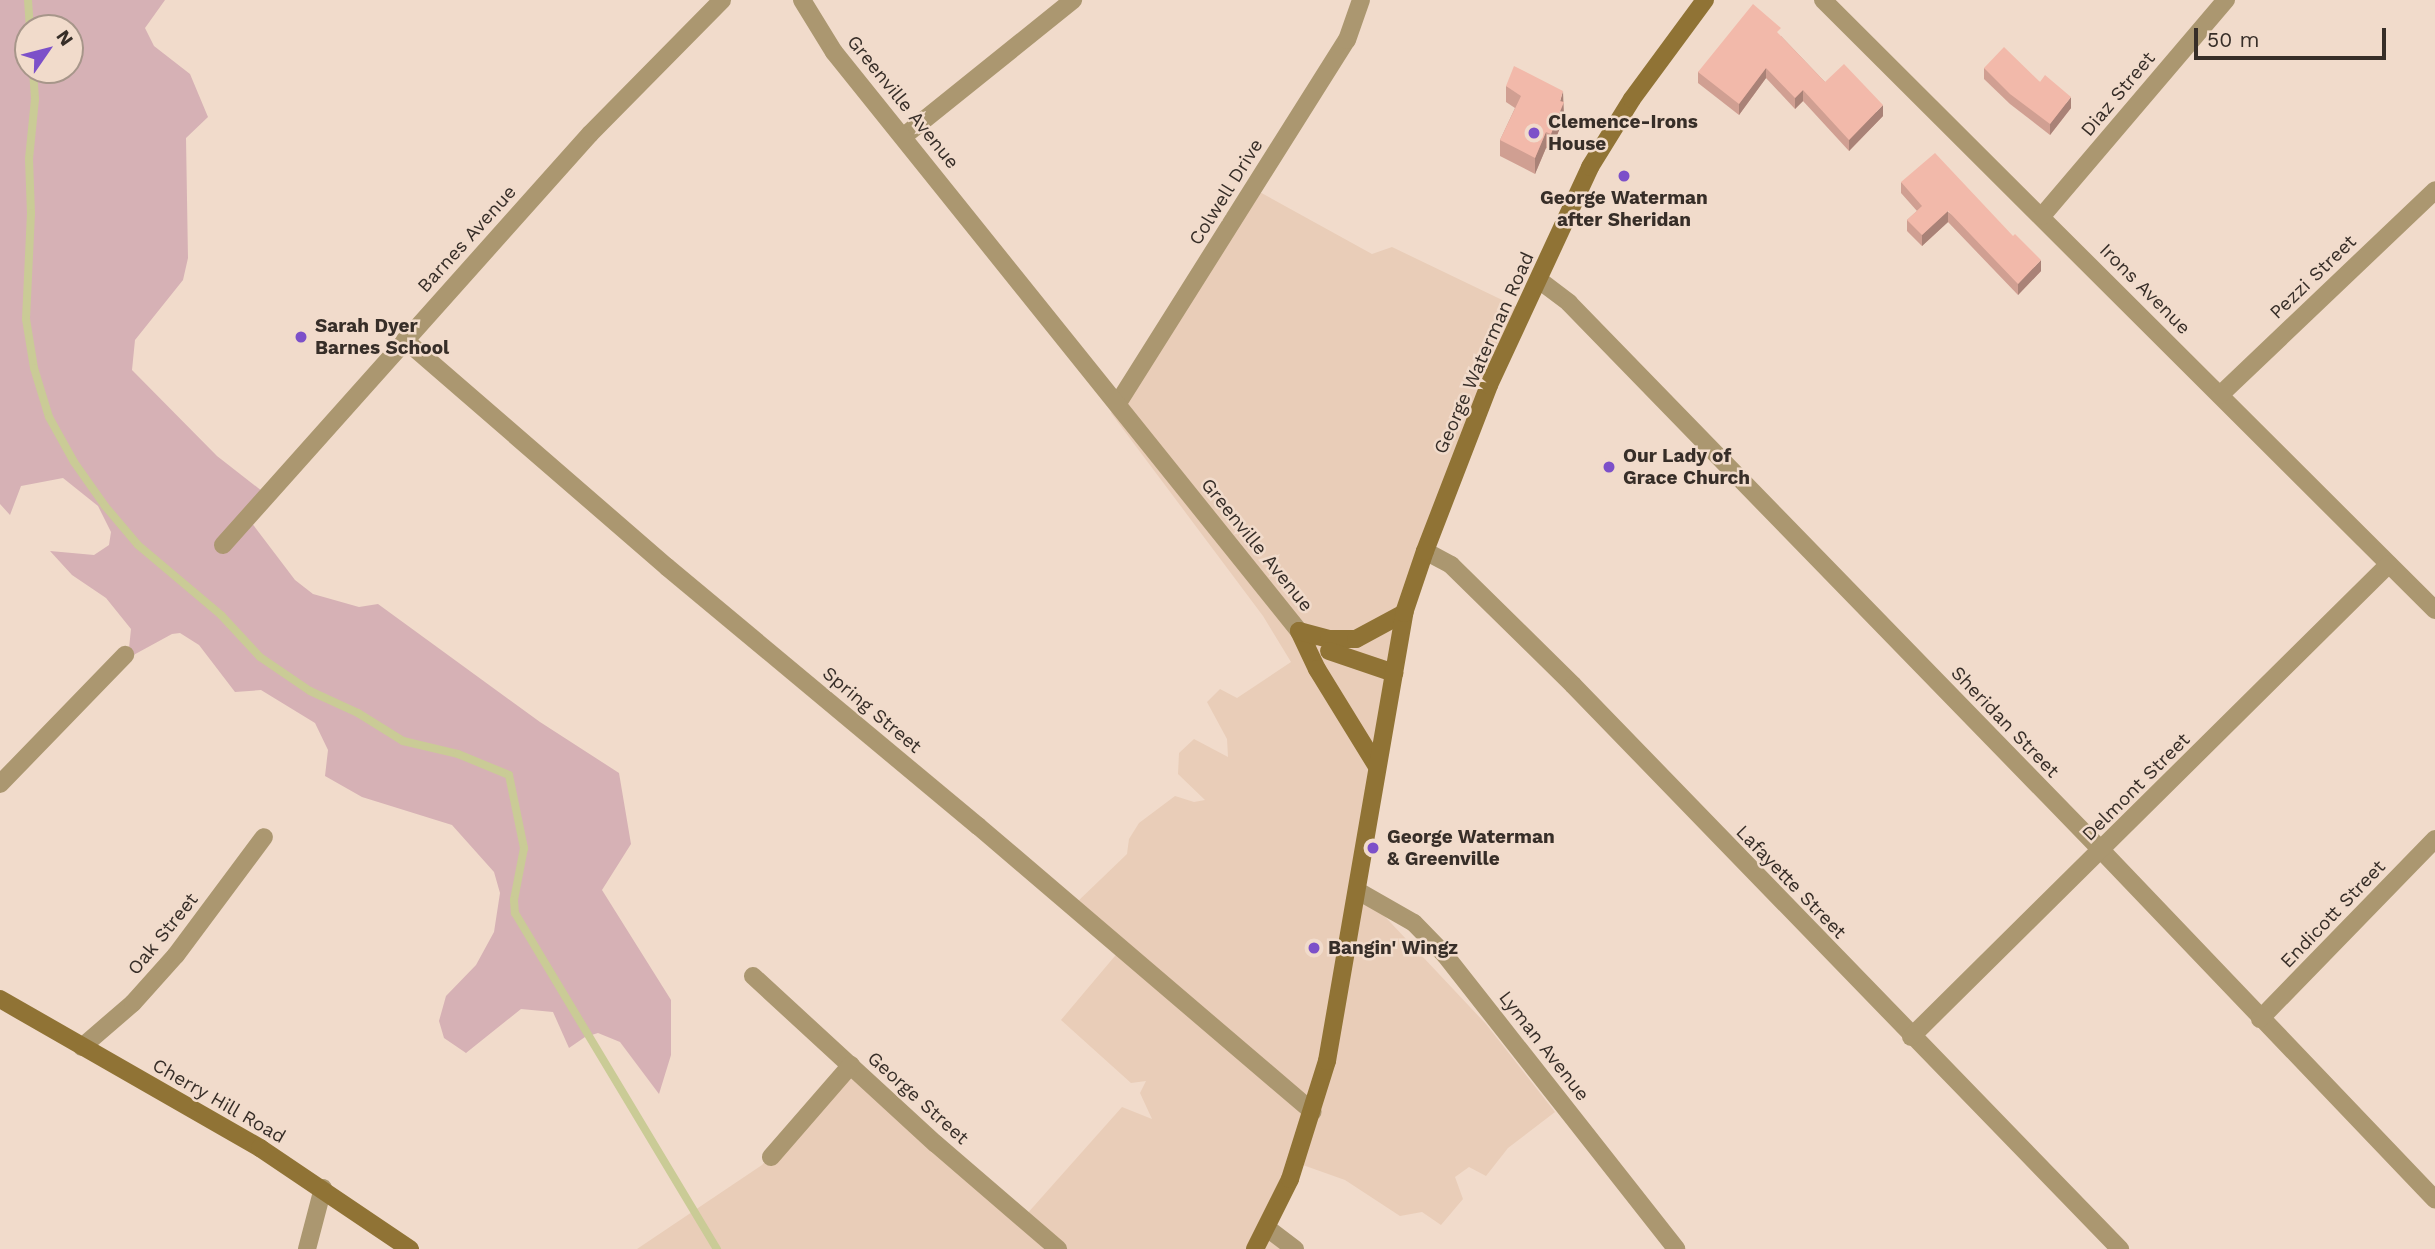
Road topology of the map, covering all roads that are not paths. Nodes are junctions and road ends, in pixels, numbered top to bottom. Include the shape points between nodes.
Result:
1 (722, 0) edge
2 (802, 0) edge
3 (1073, 0) edge
4 (1361, 0) edge
5 (1705, 0) edge
6 (1823, 0) edge
7 (2225, 0) edge
8 (904, 136) junction
9 (2435, 190) edge
10 (2042, 216) junction
11 (1539, 281) junction
12 (405, 340) junction
13 (2220, 395) junction
14 (1118, 403) junction
15 (223, 545) dead end
16 (1425, 551) junction
17 (2389, 564) junction
18 (2435, 610) edge
19 (1404, 613) junction
20 (1299, 631) junction
21 (1329, 652) joint
22 (125, 655) dead end
23 (1394, 673) junction
24 (1376, 765) junction
25 (0, 785) edge
26 (264, 837) dead end
27 (2435, 839) edge
28 (2102, 851) junction
29 (1358, 891) junction
30 (752, 976) dead end
31 (0, 999) edge
32 (2260, 1018) junction
33 (1911, 1037) junction
34 (82, 1047) junction
35 (851, 1065) junction
36 (1313, 1112) junction
37 (771, 1157) dead end
38 (323, 1188) junction
39 (2435, 1200) edge
40 (1267, 1228) junction
41 (307, 1249) edge
42 (410, 1249) edge
43 (1058, 1249) edge
44 (1255, 1249) edge
45 (1295, 1249) edge
46 (1676, 1249) edge
47 (2120, 1249) edge

1 - 12 street, Barnes Avenue via 590,134
2 - 8 street, Greenville Avenue via 834,52
3 - 8 street
4 - 14 street, Colwell Drive via 1347,40
5 - 11 main road, George Waterman Road via 1632,99 1590,167
6 - 10 street, Irons Avenue
7 - 10 street, Diaz Street
8 - 14 street, Greenville Avenue
9 - 13 street, Pezzi Street
10 - 13 street, Irons Avenue
11 - 16 main road, George Waterman Road via 1481,405
11 - 28 street, Sheridan Street via 1569,303
12 - 15 street, Barnes Avenue
12 - 36 street, Spring Street via 656,558
13 - 17 street, Irons Avenue
14 - 20 street, Greenville Avenue
16 - 19 main road, George Waterman Road
16 - 33 street, Lafayette Street via 1451,565 1573,685
17 - 18 street, Irons Avenue
17 - 28 street, Delmont Street
19 - 20 main road via 1356,639 1329,639
19 - 23 main road, George Waterman Road
20 - 21 street, Greenville Avenue
20 - 24 main road
21 - 23 main road, Greenville Avenue
22 - 25 street
23 - 24 main road
24 - 29 main road
26 - 34 street, Oak Street via 176,955 132,1003
27 - 32 street, Endicott Street
28 - 32 street, Sheridan Street
28 - 33 street, Delmont Street
29 - 36 main road via 1327,1061
29 - 46 street, Lyman Avenue via 1414,923 1445,955
30 - 35 street, George Street
31 - 34 main road, Cherry Hill Road
32 - 39 street, Sheridan Street
33 - 47 street, Lafayette Street
34 - 38 main road, Cherry Hill Road
35 - 37 street
35 - 43 street, George Street
36 - 40 main road
38 - 41 street
38 - 42 main road, Cherry Hill Road
40 - 44 main road
40 - 45 street

